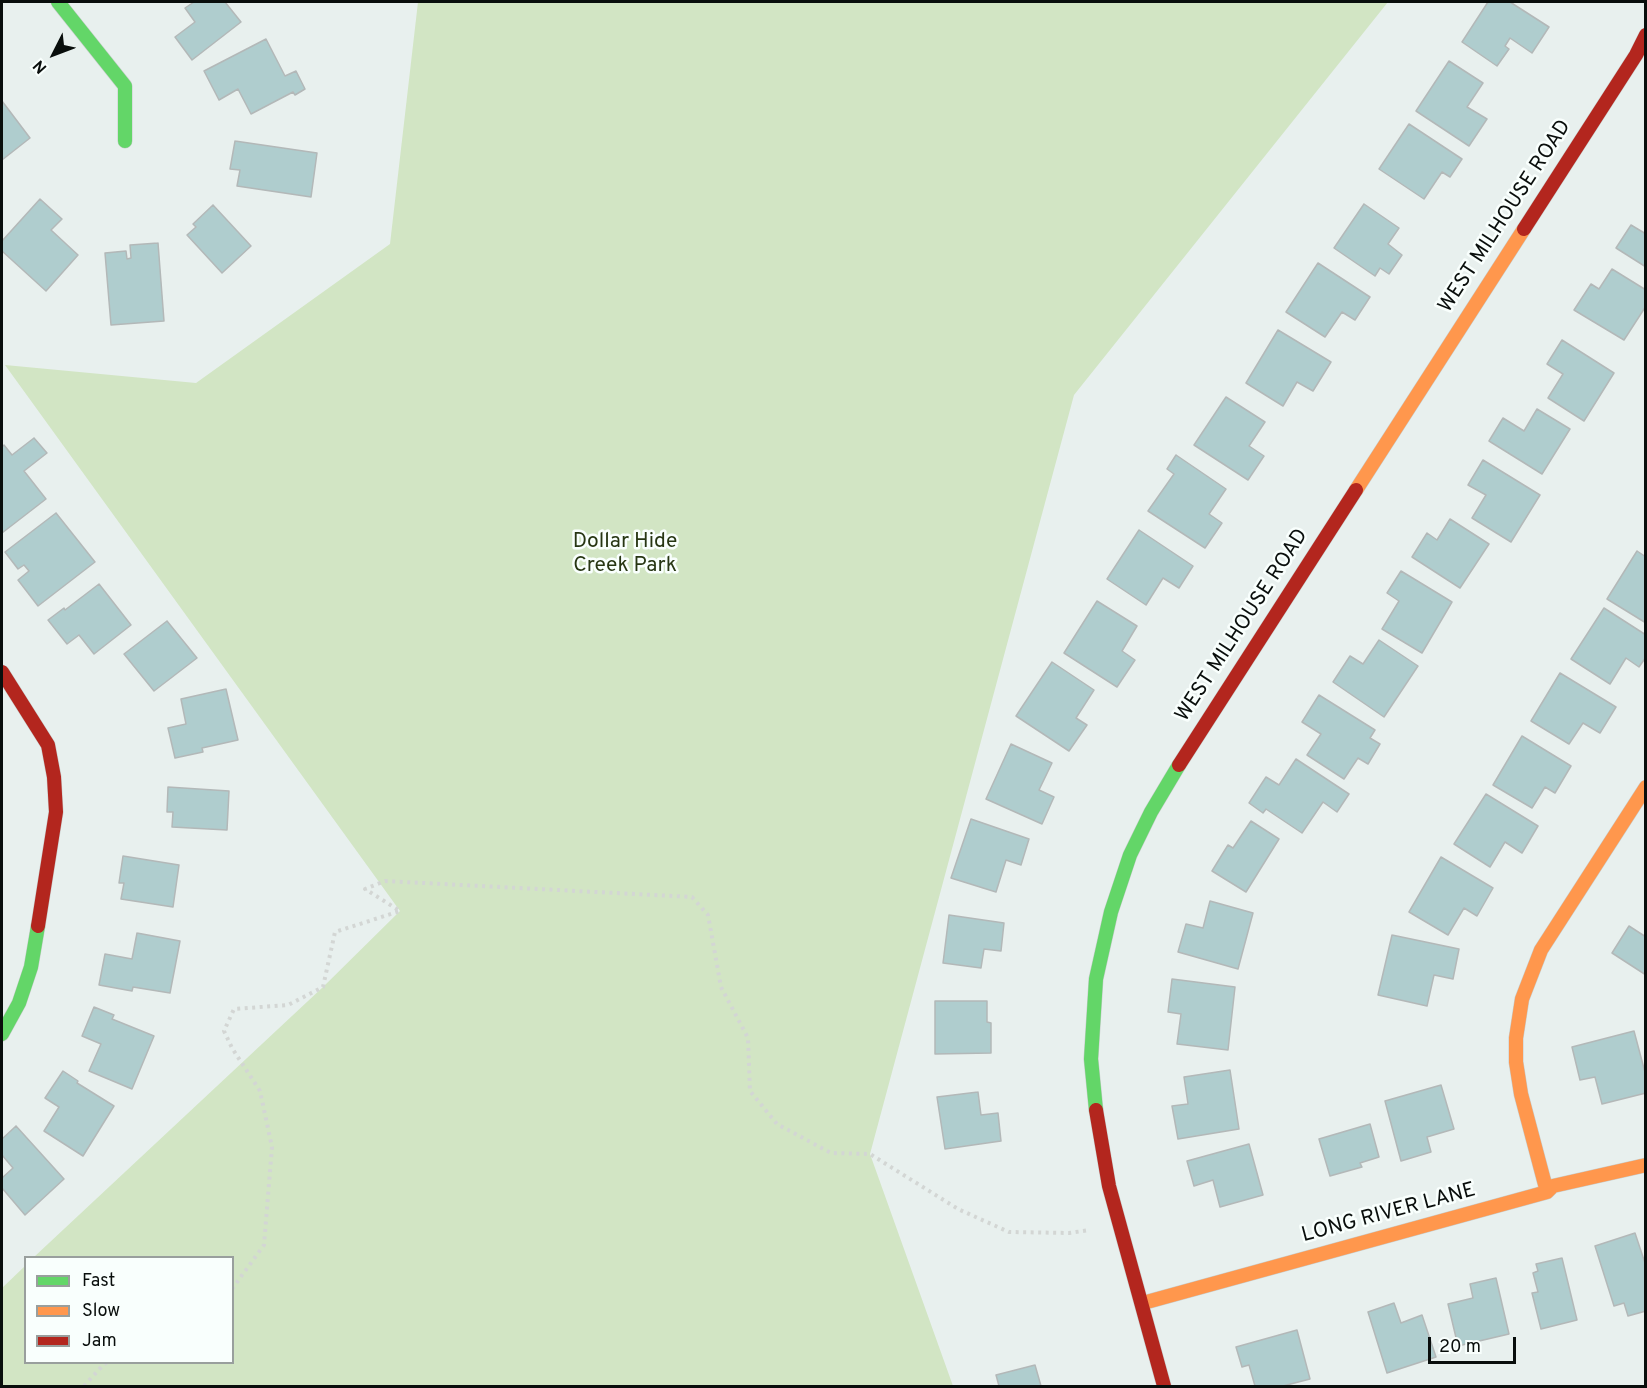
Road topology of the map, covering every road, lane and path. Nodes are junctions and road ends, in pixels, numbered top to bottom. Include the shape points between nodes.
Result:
1 (58, 2) edge
2 (1646, 35) edge
3 (125, 141) dead end
4 (2, 672) edge
5 (1646, 787) edge
6 (2, 1034) edge
7 (1646, 1165) edge
8 (1547, 1192) junction
9 (1121, 1226) junction
10 (234, 1286) edge
11 (1143, 1303) junction
12 (104, 1364) edge
13 (84, 1386) edge
14 (1164, 1386) edge

1 - 3 street via 125,86
2 - 9 street, WEST MILHOUSE ROAD via 1170,779 1130,855 1101,951 1091,1059 1102,1154
4 - 6 street via 48,745 56,812 27,985
5 - 8 street via 1541,950 1522,999 1516,1062
7 - 8 street, LONG RIVER LANE via 1553,1186
8 - 11 street, LONG RIVER LANE
9 - 10 path via 1068,1233 1009,1232 958,1209 870,1154 831,1153 777,1124 750,1091 748,1038 721,987 708,915 692,897 385,881 365,889 400,911 335,932 323,987 288,1005 234,1009 224,1031 260,1091 272,1147 264,1245
9 - 11 street, WEST MILHOUSE ROAD
11 - 14 street, WEST MILHOUSE ROAD
12 - 13 path

